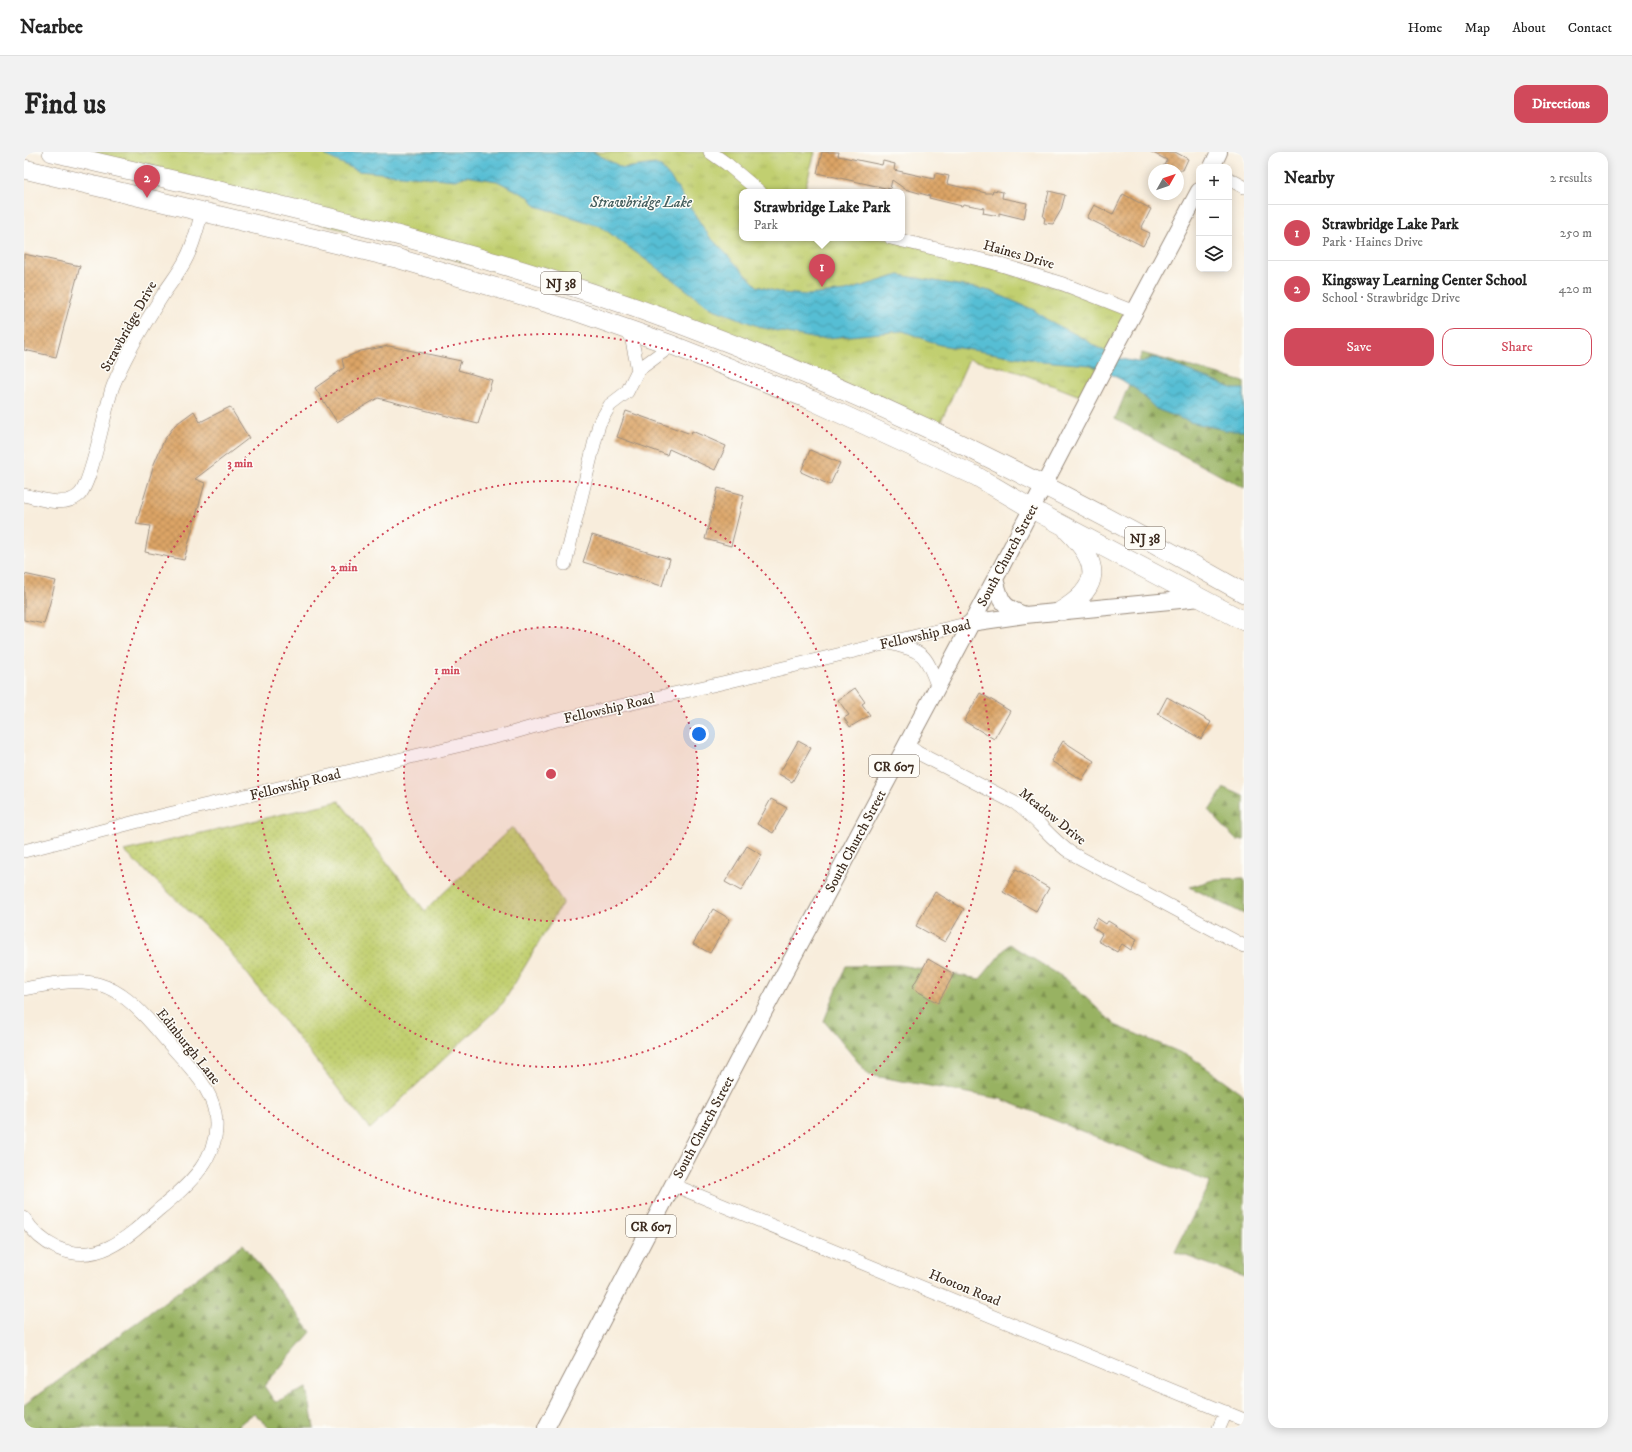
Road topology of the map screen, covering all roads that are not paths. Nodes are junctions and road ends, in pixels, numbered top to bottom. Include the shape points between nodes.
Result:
1 (52, 152) edge
2 (710, 152) edge
3 (1219, 152) edge
4 (1213, 164) edge
5 (24, 170) edge
6 (1232, 181) edge
7 (1244, 187) edge
8 (756, 189) edge
9 (1196, 197) edge
10 (202, 211) junction
11 (903, 241) edge
12 (1135, 310) junction
13 (630, 331) junction
14 (672, 345) junction
15 (638, 370) junction
16 (1045, 484) junction
17 (24, 495) edge
18 (1032, 509) junction
19 (1060, 524) junction
20 (565, 564) dead end
21 (995, 579) junction
22 (1244, 593) edge
23 (1201, 598) junction
24 (1244, 600) edge
25 (1061, 611) junction
26 (1025, 615) junction
27 (1244, 621) edge
28 (970, 623) junction
29 (888, 642) junction
30 (938, 685) junction
31 (906, 744) junction
32 (24, 851) edge
33 (1244, 946) edge
34 (24, 989) edge
35 (673, 1184) junction
36 (24, 1218) edge
37 (1226, 1412) junction
38 (1244, 1420) edge
39 (546, 1428) edge
40 (1219, 1428) edge

1 - 16 highway, NJ 38 via 378,229 593,293 718,338 834,385
2 - 8 street
3 - 4 main road
5 - 10 highway, NJ 38
6 - 7 street
9 - 12 main road, South Church Street / CR 607
10 - 13 highway, NJ 38 via 396,258 529,296
10 - 17 street, Strawbridge Drive via 186,260 120,369 107,406 94,461 82,491 78,496 58,503
11 - 12 street, Haines Drive via 995,263
12 - 16 main road, South Church Street / CR 607
13 - 14 highway, NJ 38
13 - 15 street
14 - 15 street
14 - 18 highway, NJ 38 via 811,400 901,440 976,476
15 - 20 street via 627,392 610,404 599,424
16 - 18 main road, South Church Street / CR 607
16 - 22 highway, NJ 38
18 - 19 highway, NJ 38
18 - 21 main road, South Church Street / CR 607
19 - 23 highway, NJ 38
19 - 25 highway via 1082,547 1088,556 1092,572 1088,588 1078,601
21 - 26 main road via 1000,597 1009,609
21 - 28 main road, South Church Street / CR 607
23 - 24 highway via 1224,597
23 - 25 main road, Fellowship Road
23 - 27 highway, NJ 38
25 - 26 main road, Fellowship Road
26 - 28 main road, Fellowship Road
28 - 29 street, Fellowship Road
28 - 30 main road, South Church Street / CR 607
29 - 30 street via 916,650 924,656
29 - 32 street, Fellowship Road via 726,682 553,720 508,734 143,820
30 - 31 main road, South Church Street / CR 607
31 - 33 street, Meadow Drive via 918,753 1015,803 1028,812 1060,845 1077,856
31 - 35 main road, South Church Street / CR 607
34 - 36 street, Edinburgh Lane via 79,980 107,986 120,994 156,1029 201,1083 210,1096 217,1125 210,1156 200,1169 148,1219 108,1248 87,1254 65,1252 38,1237
35 - 37 street, Hooton Road
35 - 39 main road, South Church Street / CR 607
37 - 38 street, Hooton Road
37 - 40 street

